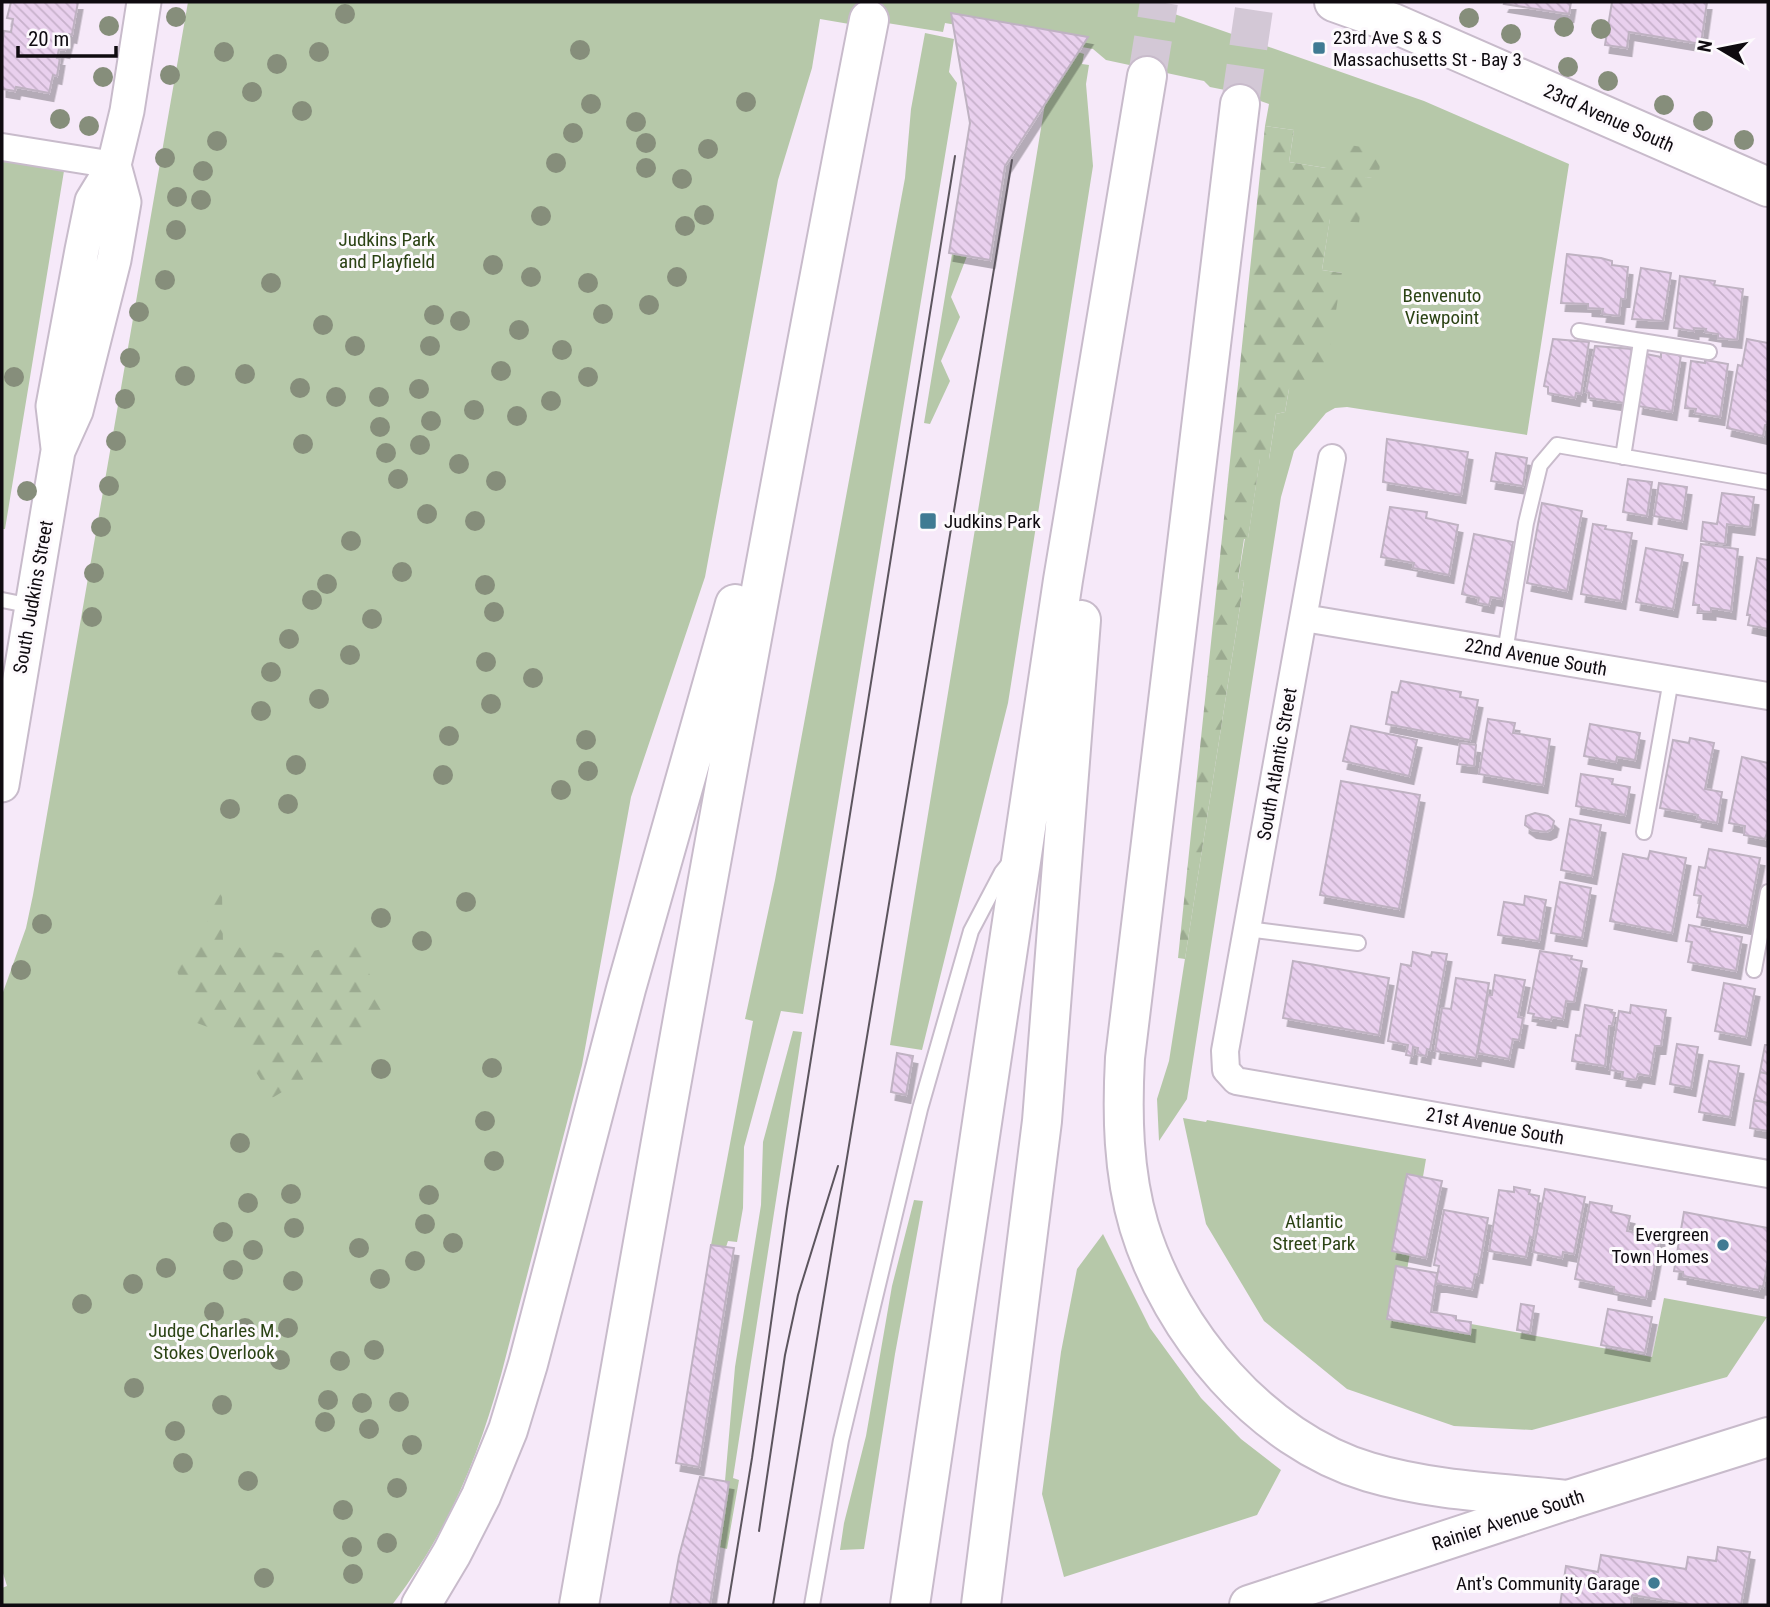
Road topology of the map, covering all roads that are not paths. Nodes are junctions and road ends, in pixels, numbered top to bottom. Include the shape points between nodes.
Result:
1 (144, 2) edge
2 (1334, 2) edge
3 (869, 20) dead end
4 (1147, 76) tunnel mouth
5 (1240, 104) tunnel mouth
6 (2, 147) edge
7 (114, 165) junction
8 (1768, 187) edge
9 (1104, 328) junction
10 (1579, 331) dead end
11 (1641, 342) junction
12 (1709, 352) dead end
13 (796, 393) junction
14 (1623, 457) junction
15 (1332, 458) dead end
16 (1768, 482) edge
17 (17, 603) edge
18 (1304, 618) junction
19 (1506, 652) junction
20 (1671, 680) junction
21 (1768, 696) edge
22 (2, 785) edge
23 (1644, 832) dead end
24 (1024, 844) junction
25 (1768, 892) edge
26 (1766, 917) edge
27 (1247, 929) junction
28 (1357, 943) dead end
29 (1754, 970) dead end
30 (1226, 1070) joint
31 (1768, 1174) edge
32 (1768, 1437) edge
33 (1568, 1500) junction
34 (421, 1605) edge
35 (579, 1605) edge
36 (812, 1605) edge
37 (910, 1605) edge
38 (981, 1605) edge
39 (1249, 1605) edge

1 - 7 street, South Judkins Street
2 - 8 main road, 23rd Avenue South via 1393,23
3 - 13 main road
4 - 9 main road
5 - 33 main road via 1125,1059 1126,1156 1139,1226 1192,1337 1224,1377 1299,1439 1321,1453 1402,1480
6 - 7 street
7 - 17 street, South Judkins Street via 89,213 53,406 58,450
9 - 24 main road
9 - 38 main road via 1042,1121
10 - 11 lane
11 - 12 lane
11 - 14 lane
13 - 34 main road via 626,989 508,1430 481,1496
13 - 35 main road
14 - 16 lane
14 - 19 lane via 1557,446 1540,465 1525,523
15 - 18 street, South Atlantic Street
17 - 22 street, South Judkins Street
18 - 19 street, 22nd Avenue South
18 - 27 street, South Atlantic Street
19 - 20 street, 22nd Avenue South
20 - 21 street, 22nd Avenue South
20 - 23 lane
24 - 36 lane via 1002,872 971,931 945,1018 841,1440
24 - 37 main road
25 - 26 lane
26 - 29 lane
27 - 28 lane
27 - 30 street, South Atlantic Street via 1225,1051
30 - 31 street, 21st Avenue South via 1236,1081
32 - 33 main road, Rainier Avenue South
33 - 39 main road, Rainier Avenue South

